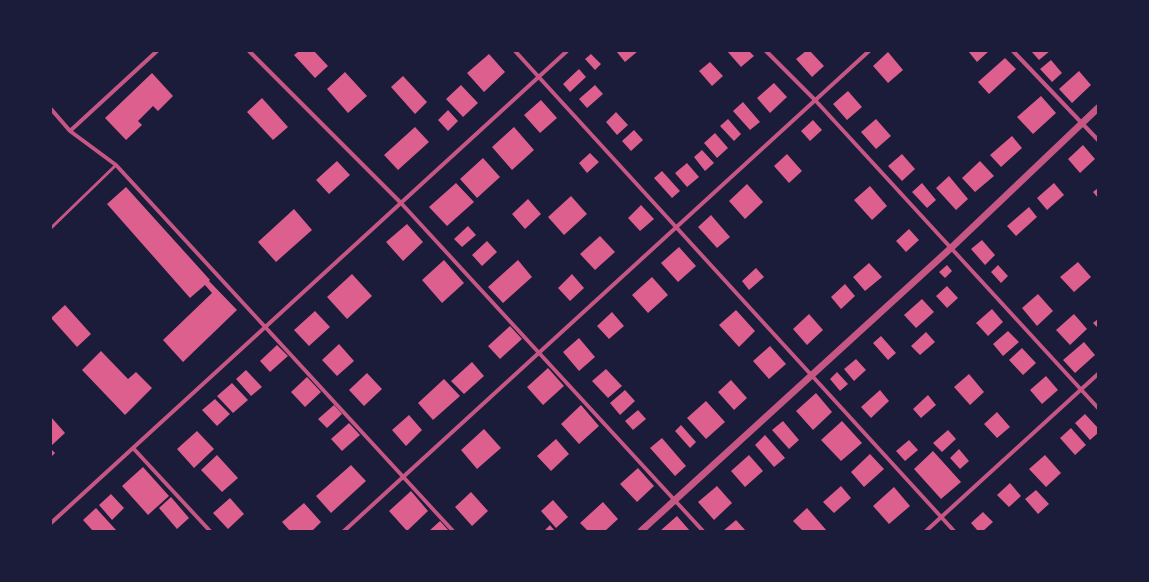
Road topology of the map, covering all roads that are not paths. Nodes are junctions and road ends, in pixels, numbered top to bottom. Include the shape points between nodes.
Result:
1 (157, 51) edge
2 (249, 51) edge
3 (515, 51) edge
4 (567, 51) edge
5 (766, 51) edge
6 (869, 51) edge
7 (1013, 51) edge
8 (540, 76) junction
9 (815, 100) junction
10 (1098, 108) edge
11 (51, 110) edge
12 (1081, 123) junction
13 (70, 131) junction
14 (1098, 140) edge
15 (116, 165) junction
16 (401, 203) junction
17 (677, 227) junction
18 (51, 228) edge
19 (951, 248) junction
20 (265, 327) junction
21 (539, 353) junction
22 (1098, 374) edge
23 (812, 375) junction
24 (1081, 390) junction
25 (1098, 408) edge
26 (133, 448) junction
27 (403, 477) junction
28 (675, 500) junction
29 (942, 517) junction
30 (51, 523) edge
31 (210, 531) edge
32 (344, 531) edge
33 (453, 531) edge
34 (641, 531) edge
35 (703, 531) edge
36 (926, 531) edge
37 (954, 531) edge

1 - 13 street
2 - 16 street
3 - 8 street
4 - 8 street
5 - 9 street
6 - 9 street
7 - 12 street
8 - 16 street
8 - 17 street
9 - 17 street
9 - 19 street
10 - 12 street
11 - 13 street
12 - 14 street
12 - 19 street
13 - 15 street
15 - 18 lane
15 - 20 street
16 - 20 street
16 - 21 street
17 - 21 street
17 - 23 street
19 - 23 street
19 - 24 street
20 - 26 street
20 - 27 street
21 - 27 street
21 - 28 street
22 - 24 street
23 - 28 street
23 - 29 street
24 - 25 street
24 - 29 street
26 - 30 street
26 - 31 street
27 - 32 street
27 - 33 street
28 - 34 street
28 - 35 street
29 - 36 street
29 - 37 street

